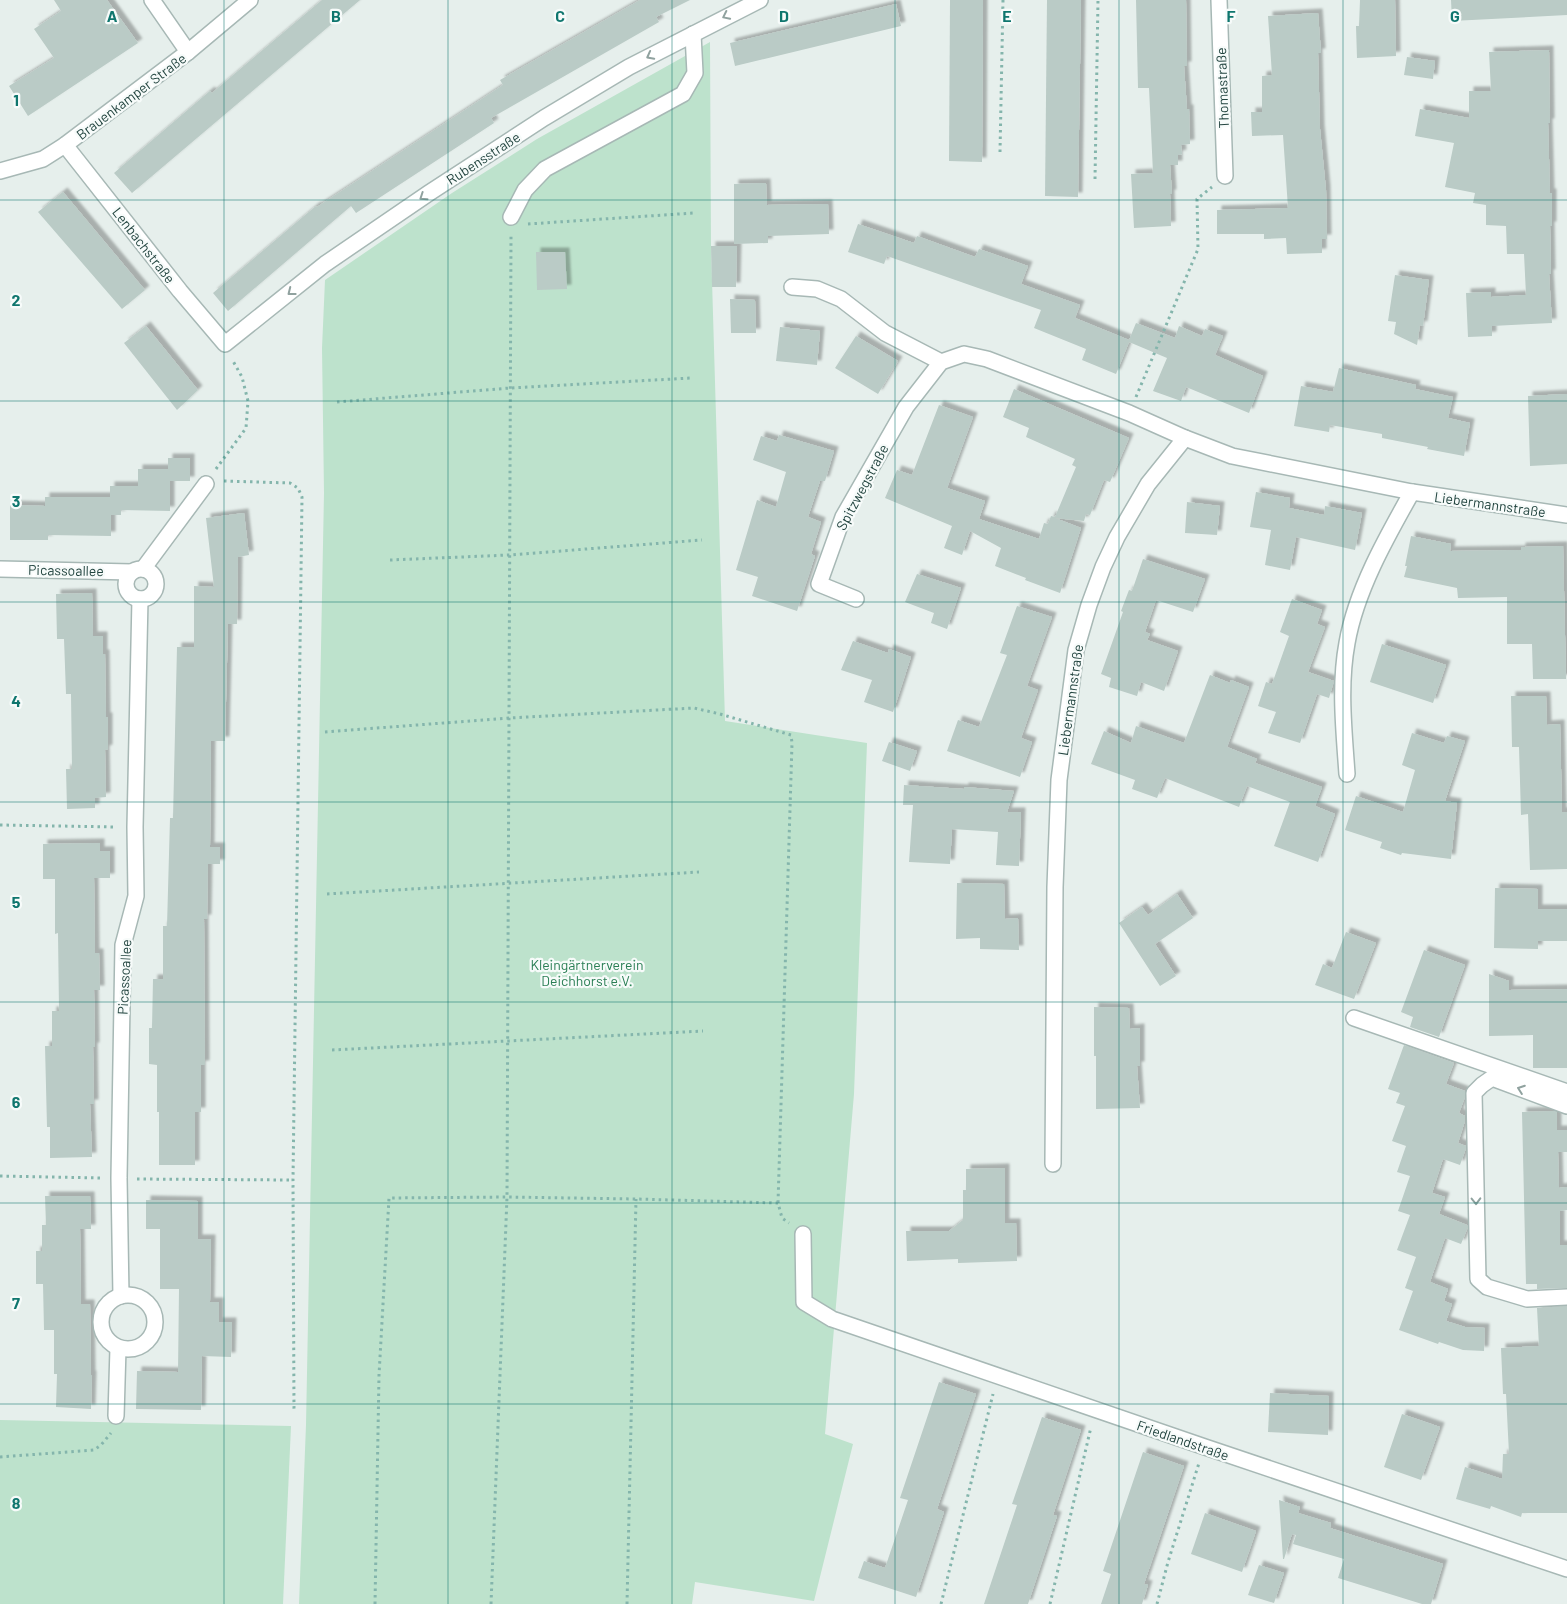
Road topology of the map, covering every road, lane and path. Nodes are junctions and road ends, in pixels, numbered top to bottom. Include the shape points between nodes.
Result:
1 (152, 0) edge
2 (250, 0) edge
3 (760, 0) edge
4 (1003, 0) edge
5 (1098, 0) edge
6 (1219, 0) edge
7 (693, 34) junction
8 (188, 52) junction
9 (65, 145) junction
10 (1000, 152) dead end
11 (0, 171) edge
12 (1225, 176) joint
13 (1096, 179) dead end
14 (694, 212) dead end
15 (511, 222) junction
16 (792, 287) dead end
17 (225, 344) junction
18 (941, 362) junction
19 (691, 378) dead end
20 (510, 388) junction
21 (338, 402) dead end
22 (1129, 413) junction
23 (1185, 438) junction
24 (207, 482) junction
25 (1412, 492) junction
26 (1567, 515) edge
27 (702, 540) dead end
28 (510, 555) junction
29 (390, 560) dead end
30 (0, 569) edge
31 (137, 570) junction
32 (140, 599) junction
33 (856, 599) dead end
34 (509, 718) junction
35 (325, 732) dead end
36 (1347, 774) dead end
37 (0, 824) edge
38 (136, 827) junction
39 (699, 872) dead end
40 (508, 883) junction
41 (327, 894) dead end
42 (1354, 1018) dead end
43 (703, 1031) dead end
44 (508, 1042) junction
45 (332, 1050) dead end
46 (1567, 1092) edge
47 (1567, 1106) edge
48 (1053, 1164) dead end
49 (0, 1176) edge
50 (119, 1178) junction
51 (294, 1180) junction
52 (507, 1198) junction
53 (636, 1199) junction
54 (778, 1203) junction
55 (803, 1234) joint
56 (121, 1296) junction
57 (1567, 1297) edge
58 (118, 1348) junction
59 (998, 1376) junction
60 (1095, 1410) junction
61 (294, 1412) dead end
62 (116, 1416) joint
63 (1204, 1447) junction
64 (0, 1457) edge
65 (1567, 1569) edge
66 (375, 1604) edge
67 (491, 1604) edge
68 (627, 1604) edge
69 (940, 1604) edge
70 (1050, 1604) edge
71 (1157, 1604) edge

1 - 8 street
2 - 8 street, Brauenkamper Straße
3 -> 7 street, Rubensstraße
4 - 10 path
5 - 13 path
6 - 12 street, Thomastraße
7 - 15 street via 695,73 683,94 546,169 525,190
7 -> 17 street, Rubensstraße via 629,67 544,118 429,193 326,264
8 - 9 street, Brauenkamper Straße
9 - 11 street, Brauenkamper Straße via 43,158
9 - 17 street, Lenbachstraße
12 - 22 path via 1197,200 1198,249
14 - 15 path via 528,224
15 - 20 path
16 - 18 street via 817,289 841,299 885,333
17 - 24 path via 242,377 248,401 246,428
18 - 22 street via 964,354 987,359
18 - 33 street, Spitzwegstraße via 906,407 843,517 819,584
19 - 20 path
20 - 21 path
20 - 28 path
22 - 23 street
23 - 25 street, Liebermannstraße via 1232,456
23 - 48 street, Liebermannstraße via 1148,484 1117,537 1088,605 1076,650 1059,780
24 - 31 street
24 - 51 path via 290,483 298,488 302,497
25 - 26 street, Liebermannstraße
25 - 36 street via 1373,566 1346,645 1343,708
27 - 28 path
28 - 29 path
28 - 34 path
30 - 31 street, Picassoallee
31 - 32 street via 126,581 131,595
31 - 32 street via 152,574 156,583 153,593
32 - 38 street, Picassoallee
34 - 35 path
34 - 40 path
34 - 54 path via 694,708 791,735
37 - 38 path
38 - 50 street, Picassoallee via 136,896 123,945
39 - 40 path
40 - 41 path
40 - 44 path
42 - 46 street
43 - 44 path
44 - 45 path
44 - 52 path
47 -> 57 street via 1492,1078 1474,1093 1478,1279 1487,1287 1527,1298
49 - 50 path
50 - 51 path
50 - 56 street, Picassoallee
51 - 61 path
52 - 53 path
52 - 66 path via 388,1198 379,1375
52 - 67 path
53 - 54 path
53 - 68 path
54 - 55 path via 782,1218
55 - 59 street, Friedlandstraße via 804,1302 832,1319
56 - 58 street via 107,1305 101,1321 105,1337
56 - 58 street via 140,1298 153,1310 156,1320 151,1338 145,1344 136,1349
58 - 62 street
59 - 60 street, Friedlandstraße
59 - 69 path
60 - 63 street, Friedlandstraße
60 - 70 path
62 - 64 path via 114,1428 94,1450
63 - 65 street, Friedlandstraße
63 - 71 path

